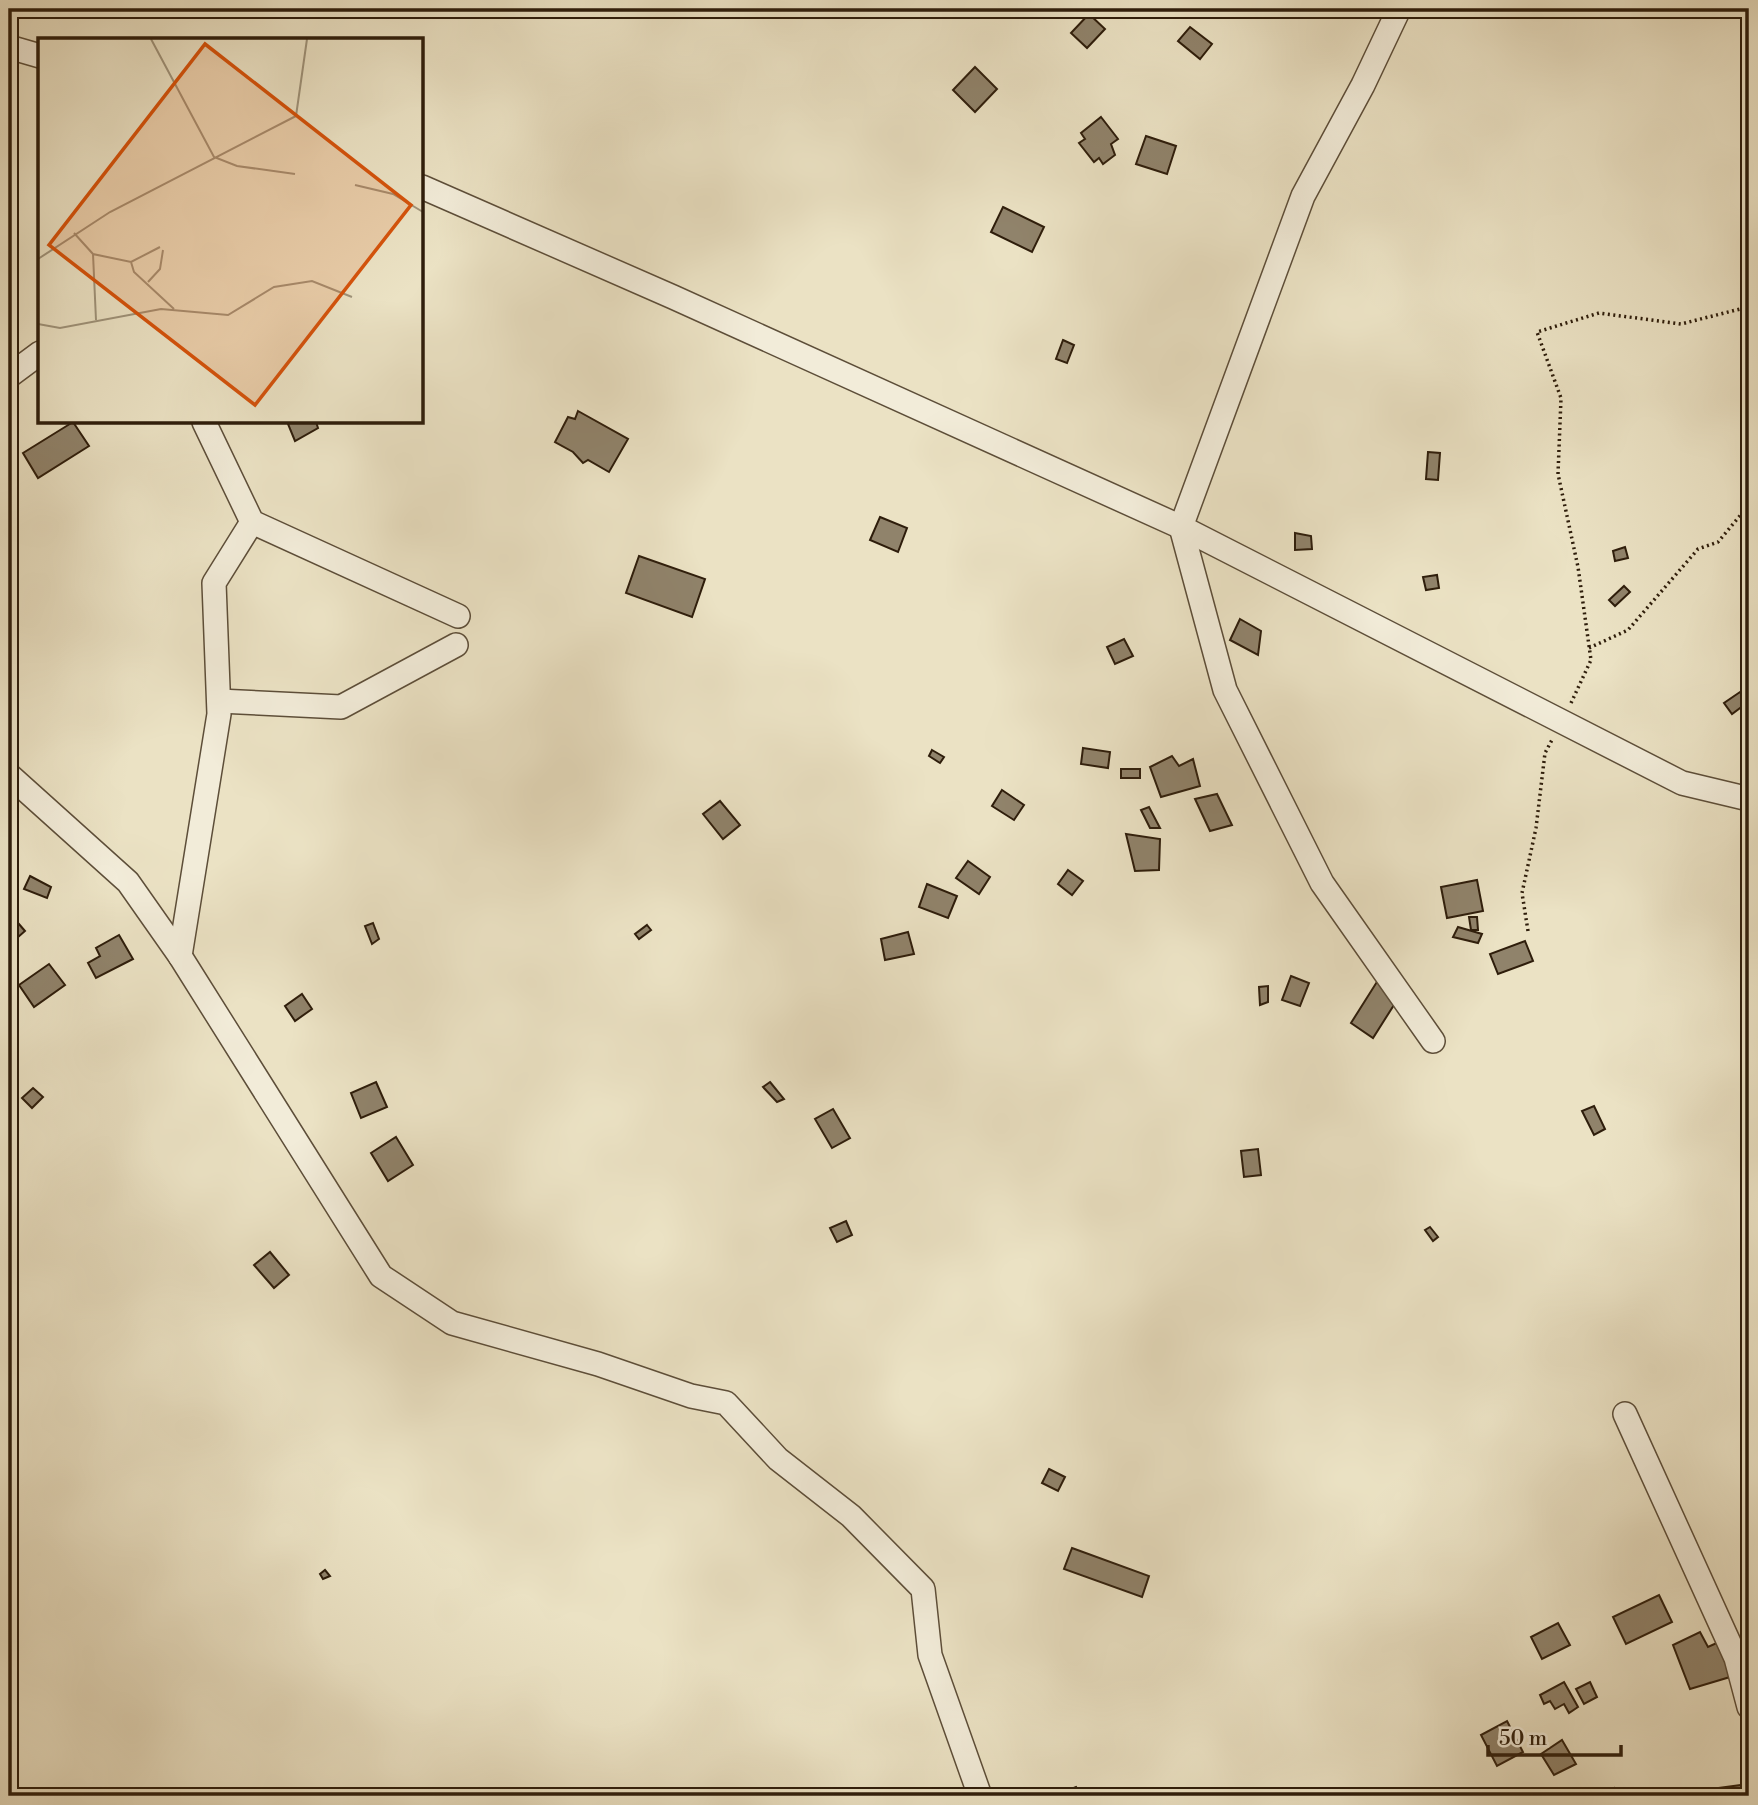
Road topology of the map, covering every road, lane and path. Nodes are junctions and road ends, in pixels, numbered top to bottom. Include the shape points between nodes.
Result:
1 (1399, 9) edge
2 (9, 47) edge
3 (38, 55) edge
4 (424, 188) edge
5 (1749, 303) edge
6 (38, 354) edge
7 (9, 376) edge
8 (205, 424) edge
9 (1749, 505) edge
10 (252, 522) junction
11 (1181, 527) junction
12 (458, 615) dead end
13 (456, 645) dead end
14 (1589, 648) junction
15 (219, 701) junction
16 (1563, 721) junction
17 (9, 775) edge
18 (1749, 800) edge
19 (1528, 931) dead end
20 (180, 956) junction
21 (1433, 1041) dead end
22 (1625, 1414) dead end
23 (1749, 1707) edge
24 (980, 1796) edge

1 - 11 street via 1303,196
2 - 3 street
4 - 11 street
5 - 14 path via 1681,324 1599,313 1537,332 1561,398 1558,474
6 - 7 street
8 - 10 street
9 - 14 path via 1718,541 1698,549 1628,630
10 - 12 street
10 - 15 street via 214,583
11 - 16 street
11 - 21 street via 1226,690 1322,883
13 - 15 street via 341,707
14 - 16 path via 1591,660
15 - 20 street
16 - 18 street via 1682,783
16 - 19 path via 1545,753 1522,893
17 - 20 street via 128,882
20 - 24 street via 381,1276 452,1323 726,1403 778,1459 851,1516 923,1589 930,1655
22 - 23 street via 1736,1658

